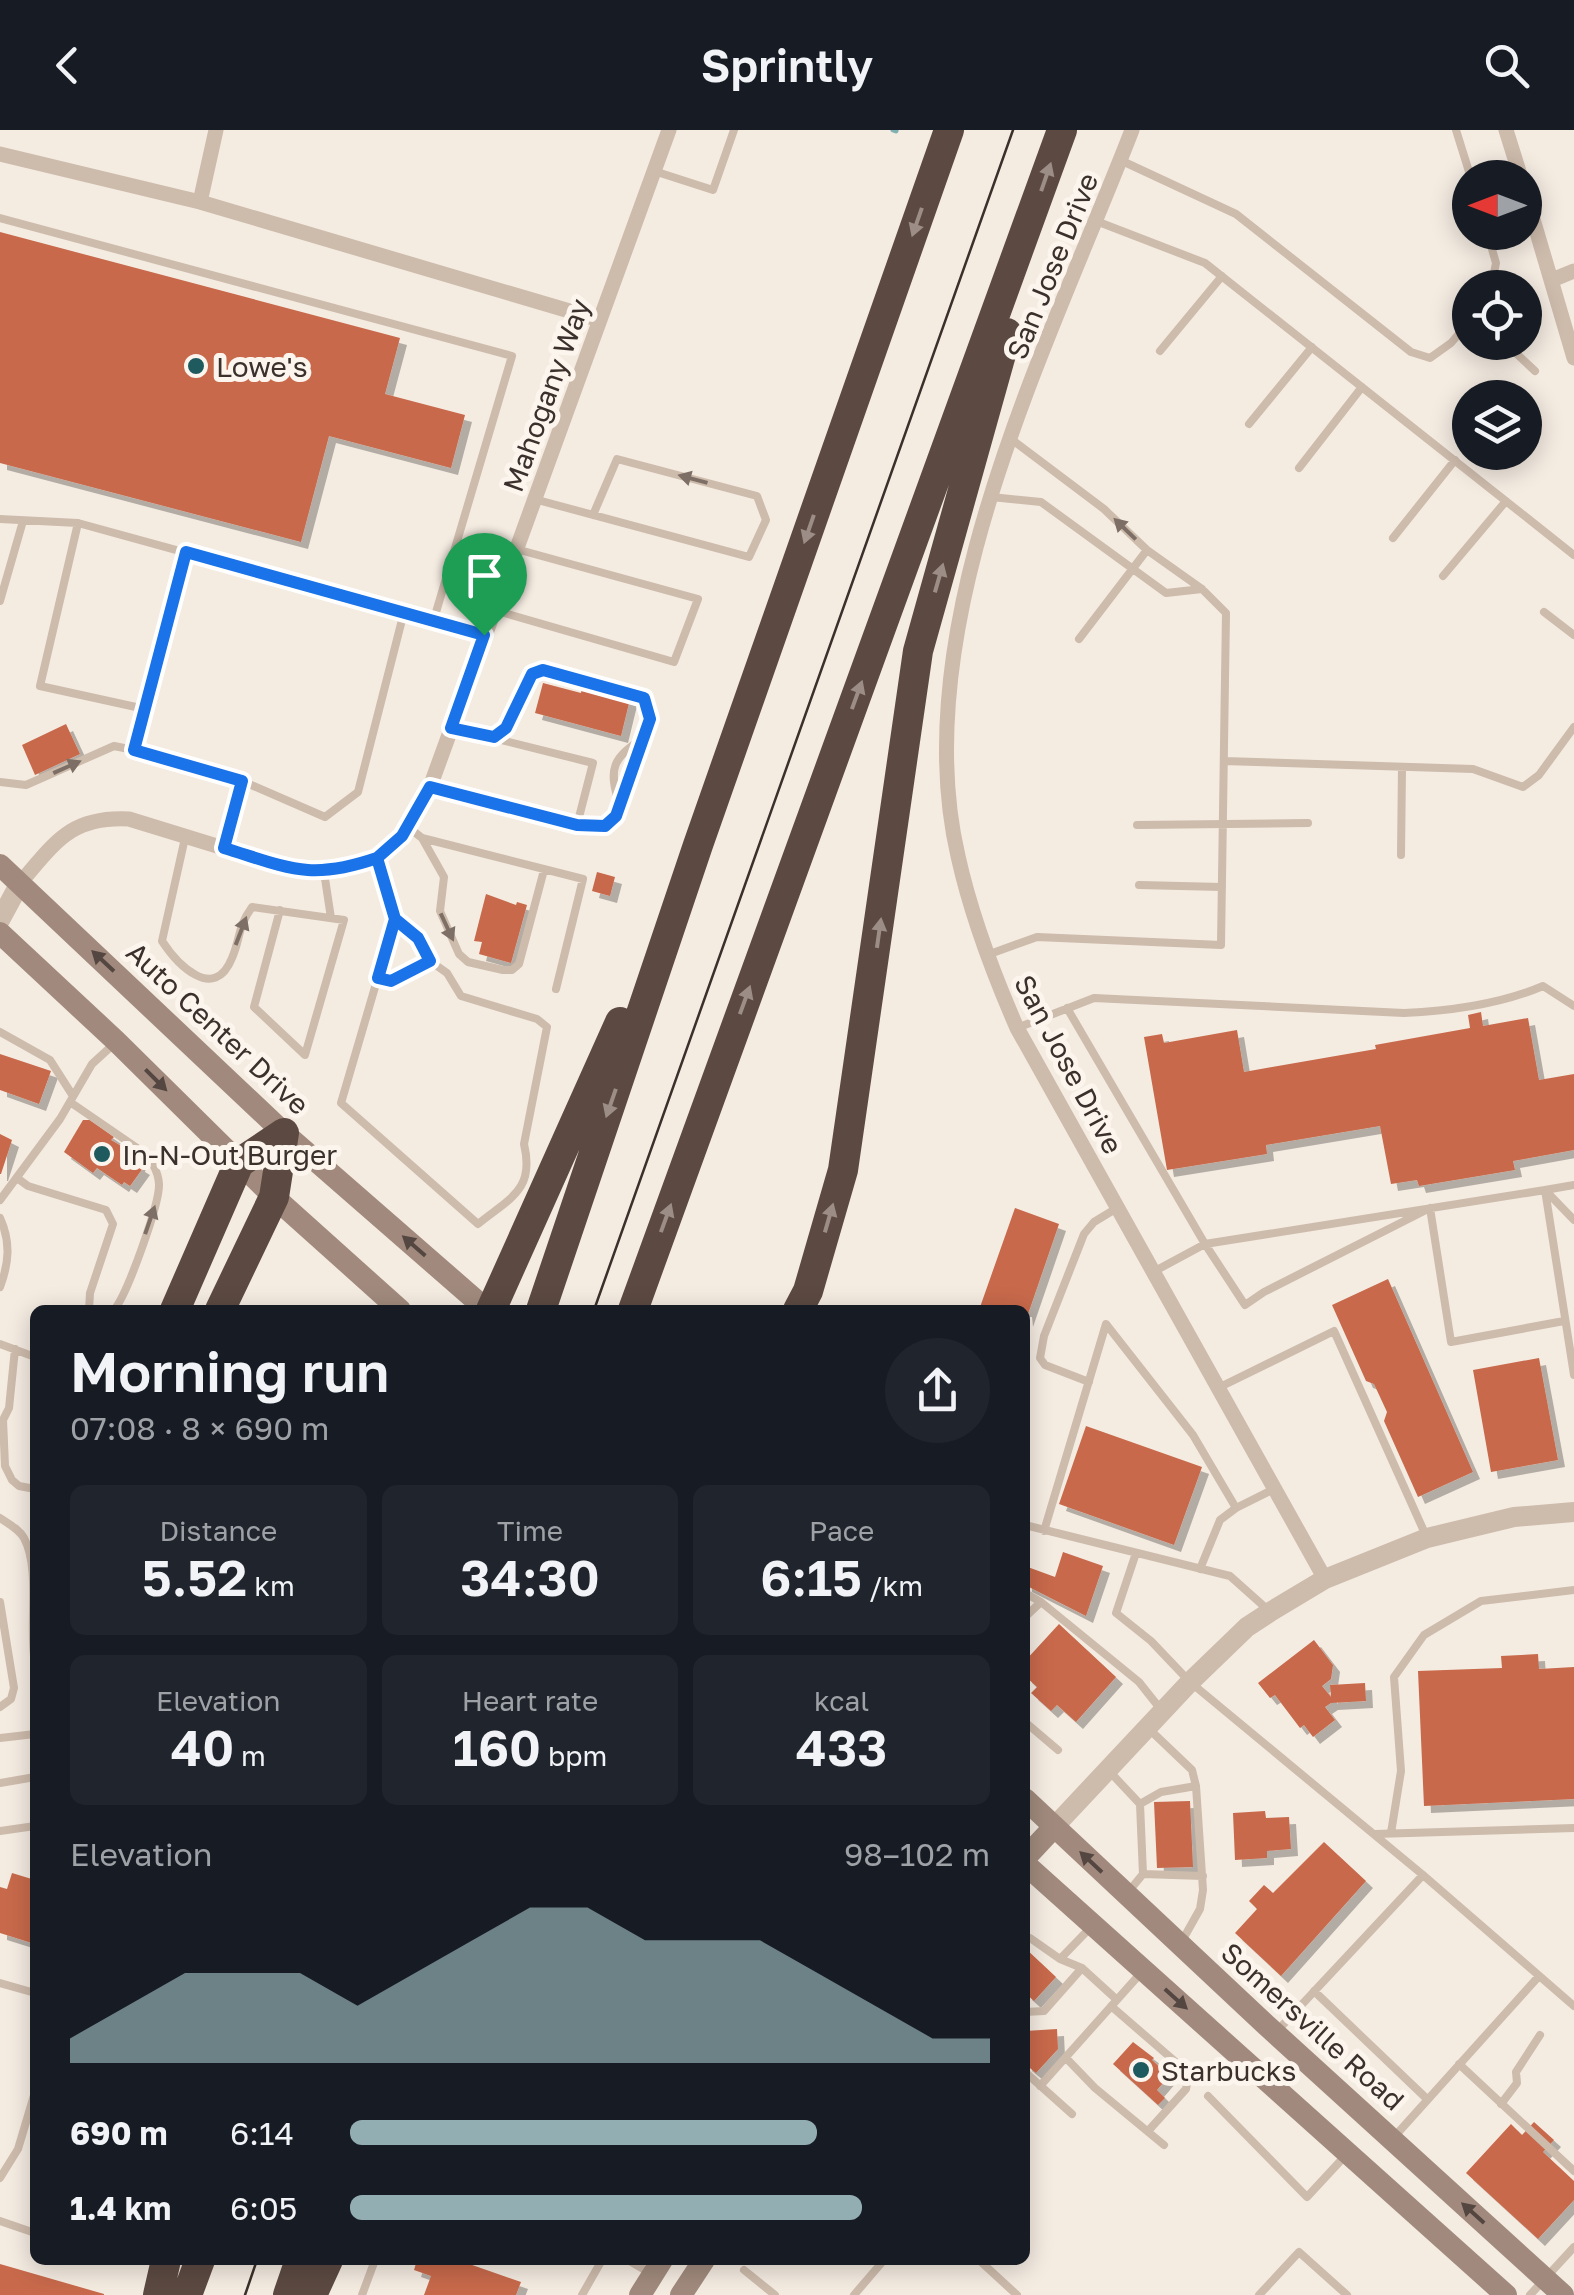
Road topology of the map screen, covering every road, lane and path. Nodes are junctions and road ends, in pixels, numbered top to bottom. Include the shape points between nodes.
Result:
1 (216, 130) edge
2 (669, 130) edge
3 (734, 130) edge
4 (949, 130) edge
5 (1062, 130) edge
6 (1132, 130) edge
7 (1456, 130) edge
8 (1506, 130) edge
9 (0, 154) edge
10 (1120, 160) junction
11 (1465, 160) edge
12 (1515, 160) edge
13 (654, 171) junction
14 (200, 202) junction
15 (0, 218) edge
16 (1096, 221) junction
17 (1029, 225) junction
18 (1542, 247) edge
19 (1574, 271) edge
20 (1222, 276) junction
21 (1552, 280) junction
22 (600, 320) junction
23 (1452, 342) edge
24 (1312, 347) junction
25 (1160, 351) dead end
26 (1574, 358) edge
27 (1523, 360) edge
28 (1535, 371) dead end
29 (1362, 387) junction
30 (1250, 424) dead end
31 (1010, 439) junction
32 (1452, 458) edge
33 (1452, 464) edge
34 (1298, 468) dead end
35 (1467, 470) edge
36 (990, 496) junction
37 (534, 500) junction
38 (1506, 501) junction
39 (593, 515) junction
40 (0, 520) edge
41 (22, 521) junction
42 (78, 523) junction
43 (1393, 538) dead end
44 (516, 549) junction
45 (1147, 550) junction
46 (186, 552) junction
47 (1574, 555) edge
48 (1132, 569) junction
49 (1442, 576) dead end
50 (1202, 589) junction
51 (0, 602) edge
52 (494, 610) junction
53 (404, 612) junction
54 (1544, 612) dead end
55 (434, 620) junction
56 (484, 635) junction
57 (1574, 635) edge
58 (1079, 639) dead end
59 (145, 709) junction
60 (1574, 727) edge
61 (451, 728) junction
62 (494, 737) junction
63 (643, 738) junction
64 (134, 750) junction
65 (1224, 761) junction
66 (1402, 767) junction
67 (242, 781) junction
68 (0, 782) edge
69 (430, 787) junction
70 (619, 803) junction
71 (1308, 823) dead end
72 (1138, 824) dead end
73 (1223, 824) junction
74 (577, 825) junction
75 (408, 828) junction
76 (186, 837) junction
77 (422, 838) junction
78 (698, 845) junction
79 (224, 848) junction
80 (1400, 855) dead end
81 (377, 858) junction
82 (0, 865) edge
83 (544, 870) junction
84 (324, 872) junction
85 (1139, 885) dead end
86 (1222, 887) junction
87 (10, 888) edge
88 (280, 910) junction
89 (331, 918) junction
90 (395, 919) junction
91 (0, 920) edge
92 (0, 932) edge
93 (987, 954) junction
94 (430, 961) junction
95 (378, 978) junction
96 (556, 989) dead end
97 (1574, 1006) edge
98 (1067, 1008) junction
99 (1018, 1028) junction
100 (0, 1032) edge
101 (117, 1042) junction
102 (72, 1099) junction
103 (284, 1132) junction
104 (239, 1163) junction
105 (17, 1178) junction
106 (1574, 1185) edge
107 (1545, 1190) junction
108 (274, 1197) junction
109 (0, 1200) edge
110 (1117, 1208) junction
111 (1430, 1208) junction
112 (0, 1218) edge
113 (1574, 1220) edge
114 (1205, 1244) junction
115 (1152, 1272) junction
116 (0, 1288) edge
117 (545, 1298) edge
118 (89, 1305) edge
119 (117, 1305) edge
120 (177, 1305) edge
121 (222, 1305) edge
122 (394, 1305) edge
123 (483, 1305) edge
124 (491, 1305) edge
125 (636, 1305) edge
126 (801, 1305) edge
127 (1564, 1321) junction
128 (0, 1344) edge
129 (15, 1349) junction
130 (30, 1355) edge
131 (1574, 1376) edge
132 (1089, 1382) junction
133 (1218, 1388) junction
134 (30, 1488) edge
135 (1274, 1489) junction
136 (1236, 1508) junction
137 (1574, 1512) edge
138 (0, 1518) edge
139 (1030, 1526) edge
140 (1044, 1530) junction
141 (1427, 1538) junction
142 (1136, 1554) junction
143 (30, 1558) edge
144 (1200, 1570) junction
145 (1325, 1579) junction
146 (1574, 1590) edge
147 (1030, 1596) edge
148 (0, 1602) edge
149 (1042, 1602) junction
150 (1270, 1612) junction
151 (1030, 1613) edge
152 (1190, 1682) junction
153 (0, 1707) edge
154 (1156, 1720) junction
155 (1030, 1726) edge
156 (30, 1735) edge
157 (0, 1738) edge
158 (1058, 1750) dead end
159 (1108, 1770) junction
160 (30, 1778) edge
161 (0, 1783) edge
162 (1196, 1786) junction
163 (1140, 1804) junction
164 (1030, 1805) edge
165 (30, 1827) edge
166 (1054, 1827) junction
167 (1574, 1828) edge
168 (0, 1831) edge
169 (1391, 1833) junction
170 (1375, 1834) junction
171 (1030, 1855) edge
172 (1030, 1866) edge
173 (1143, 1874) junction
174 (1423, 1874) junction
175 (1202, 1876) junction
176 (1126, 1895) junction
177 (1093, 1925) junction
178 (1030, 1938) edge
179 (1180, 1945) junction
180 (1060, 1959) junction
181 (1082, 1968) junction
182 (1143, 1970) junction
183 (1540, 1976) junction
184 (0, 1983) edge
185 (1314, 1991) junction
186 (30, 1992) edge
187 (1114, 2003) junction
188 (1574, 2006) edge
189 (1030, 2012) edge
190 (1276, 2033) junction
191 (1540, 2035) dead end
192 (1066, 2058) junction
193 (1459, 2064) junction
194 (1030, 2077) edge
195 (1040, 2086) junction
196 (1208, 2096) dead end
197 (1427, 2099) junction
198 (1501, 2104) junction
199 (30, 2107) edge
200 (1072, 2114) dead end
201 (1149, 2130) junction
202 (1392, 2139) junction
203 (1164, 2145) dead end
204 (1348, 2153) junction
205 (0, 2154) edge
206 (13, 2158) junction
207 (1574, 2172) edge
208 (0, 2178) edge
209 (0, 2221) edge
210 (30, 2231) edge
211 (1574, 2247) edge
212 (165, 2265) edge
213 (198, 2265) edge
214 (298, 2265) edge
215 (326, 2265) edge
216 (373, 2265) edge
217 (599, 2265) edge
218 (701, 2265) edge
219 (880, 2265) edge
220 (984, 2265) edge
221 (657, 2267) edge
222 (744, 2270) dead end
223 (1538, 2287) edge
224 (687, 2293) edge
225 (158, 2295) edge
226 (187, 2295) edge
227 (288, 2295) edge
228 (312, 2295) edge
229 (362, 2295) edge
230 (582, 2295) edge
231 (640, 2295) edge
232 (774, 2295) edge
233 (854, 2295) edge
234 (1017, 2295) edge
235 (1259, 2295) edge
236 (1347, 2295) edge
237 (1506, 2295) edge
238 (1563, 2295) edge

1 - 14 street
2 - 13 street, Mahogany Way
3 - 13 lane via 713,190
4 -> 78 highway
17 -> 5 highway
6 - 10 street, San Jose Drive
7 - 11 lane
8 - 12 street
9 - 14 street
10 - 16 street, San Jose Drive
10 - 23 lane via 1236,214 1411,352 1430,358
13 - 22 street, Mahogany Way
14 - 22 street
15 - 55 lane via 512,356
16 - 20 lane via 1205,263
16 - 31 street, San Jose Drive
125 -> 17 highway
126 -> 17 highway via 843,1170 918,650 1000,362
18 - 21 street
19 - 21 street
20 - 24 lane
20 - 25 lane
21 - 26 street
22 - 37 street, Mahogany Way
24 - 29 lane
24 - 30 lane
27 - 28 lane
29 - 32 lane
29 - 34 lane
31 - 36 street, San Jose Drive
45 -> 31 lane
33 - 43 lane
35 - 38 lane
36 - 48 lane via 1040,502
36 - 93 street, San Jose Drive via 959,624 948,712 957,854
37 - 39 lane
37 - 44 street, Mahogany Way
38 - 47 lane
38 - 49 lane
39 -> 39 lane via 749,557 766,520 757,496 617,459
40 - 41 lane
41 - 42 lane
41 - 51 lane
42 - 46 lane
42 - 59 lane via 40,686
44 - 52 street, Mahogany Way
44 - 52 lane via 698,600 674,662
45 - 48 lane
45 - 50 lane
46 - 53 lane
46 - 59 lane
48 - 50 lane via 1166,593
48 - 58 lane
50 - 65 lane via 1226,613
52 - 56 street, Mahogany Way
53 - 55 lane
53 - 67 lane via 358,792 325,817
54 - 57 lane
55 - 56 lane
56 - 61 street, Mahogany Way
59 - 64 lane
60 - 66 lane via 1523,787 1473,769
61 - 62 lane
61 - 69 street, Mahogany Way
62 - 63 lane via 506,728 532,674 543,670 644,698 650,719
62 - 74 lane via 593,763
63 - 70 lane
63 - 70 lane via 614,765
64 - 67 lane
68 -> 64 lane via 26,785 114,746
65 - 66 lane
65 - 73 lane
66 - 80 lane
67 - 79 lane
69 - 74 lane
69 - 75 street, Mahogany Way
70 - 74 lane via 605,826
71 - 73 lane
72 - 73 lane
73 - 86 lane
75 - 77 lane
75 - 81 street, Mahogany Way
76 - 79 street, Mahogany Way
76 - 87 street, Mahogany Way via 128,819 80,824
76 -> 88 lane via 162,941 194,976 222,973 252,907
77 - 83 lane
77 -> 83 lane via 444,877 440,911 468,962 502,970 519,964
78 -> 117 highway
78 - 124 highway
79 - 84 street, Mahogany Way
81 - 84 street, Mahogany Way
81 - 90 lane
82 - 87 main road, Auto Center Drive
83 - 96 lane via 583,879
84 - 89 lane
85 - 86 lane
86 - 93 lane via 1220,945 1038,938
87 - 91 street
103 -> 87 main road, Auto Center Drive
88 - 89 lane
88 - 89 lane via 254,1007 305,1055 344,920
90 - 94 lane via 418,938
90 - 95 lane
92 - 101 main road
93 - 99 street, San Jose Drive
94 - 95 lane via 391,981
94 - 95 lane via 448,973 460,996 537,1018 547,1027 522,1189 478,1224 340,1104
97 - 98 lane via 1543,986 1442,1011 1094,998
98 - 99 lane
98 - 114 lane
99 - 110 street, San Jose Drive
100 - 102 lane via 50,1060
101 - 102 lane via 92,1064
101 -> 104 main road
102 - 105 lane
119 -> 102 lane via 155,1205 157,1175 148,1157
103 - 104 highway
103 - 108 highway
123 -> 103 main road, Auto Center Drive
104 - 108 main road
104 - 120 highway
105 - 109 lane
105 - 118 lane via 106,1210 113,1224
106 - 107 lane
107 - 111 lane
107 - 113 lane
107 - 127 lane
108 - 121 highway
108 - 122 main road
110 - 115 street, San Jose Drive
110 - 132 lane via 1084,1234 1040,1358
111 - 114 lane
111 - 114 lane via 1245,1306
111 - 127 lane via 1452,1342
112 - 116 lane via 8,1240
114 - 115 lane
115 - 133 street, San Jose Drive
127 - 131 lane
128 - 129 lane
129 - 130 lane
129 - 134 lane via 3,1420 6,1466 12,1480
132 - 136 lane via 1106,1324 1192,1435
132 - 140 lane
133 - 135 street, San Jose Drive
133 - 141 lane via 1334,1332
135 - 136 lane
135 - 145 street, San Jose Drive
136 - 144 lane via 1220,1520
137 - 141 street via 1514,1517
138 - 143 lane via 24,1539
139 - 140 lane
140 - 142 lane
141 - 145 street
142 - 144 lane
142 - 152 lane via 1116,1613
144 - 150 lane via 1230,1576
145 - 150 street
146 - 169 lane via 1481,1601 1424,1636 1394,1677 1401,1771
147 - 149 lane
148 - 153 lane via 14,1688
149 - 151 lane
149 - 154 lane via 1139,1682
150 - 152 street
152 - 154 street
152 - 170 lane
154 - 159 street
154 - 162 lane
155 - 158 lane
156 - 157 lane
159 - 163 lane
159 - 166 street
160 - 161 lane
162 - 163 lane
162 - 175 lane
163 - 173 lane
164 - 166 main road, Somersville Road
165 - 168 lane
166 - 171 main road
176 -> 166 main road, Somersville Road
167 - 169 lane
169 - 170 lane
170 - 174 lane
172 - 177 main road
173 - 175 lane
173 - 176 lane
174 - 183 lane
174 - 185 lane
175 - 179 lane via 1200,1908
176 - 179 main road, Somersville Road
177 - 180 lane
177 - 182 main road
178 - 180 lane
179 - 190 main road, Somersville Road
180 - 181 lane
181 - 187 lane
181 - 189 lane via 1044,2011
182 - 187 lane
182 -> 204 main road
183 - 188 lane
183 - 193 lane
184 - 186 lane
185 - 190 lane
185 - 197 lane
187 - 192 lane
187 - 201 lane via 1188,2078
190 - 202 main road, Somersville Road
191 - 198 lane
192 - 195 lane
192 - 201 lane
193 - 197 lane
193 - 198 lane
194 - 195 lane
195 - 200 lane
196 - 204 lane via 1307,2197
197 - 202 lane
198 - 207 lane
199 - 206 lane
201 - 203 lane
223 -> 202 main road, Somersville Road
204 - 237 main road
205 - 206 lane
206 - 208 lane
209 - 210 lane
211 - 223 lane
212 - 225 highway
213 - 226 highway
214 - 227 highway
215 - 228 highway
216 - 229 lane
217 - 230 lane
218 - 224 main road
219 - 233 lane
220 - 234 lane
221 - 231 main road
222 - 232 lane
223 - 238 main road, Somersville Road
235 - 236 lane via 1299,2252

